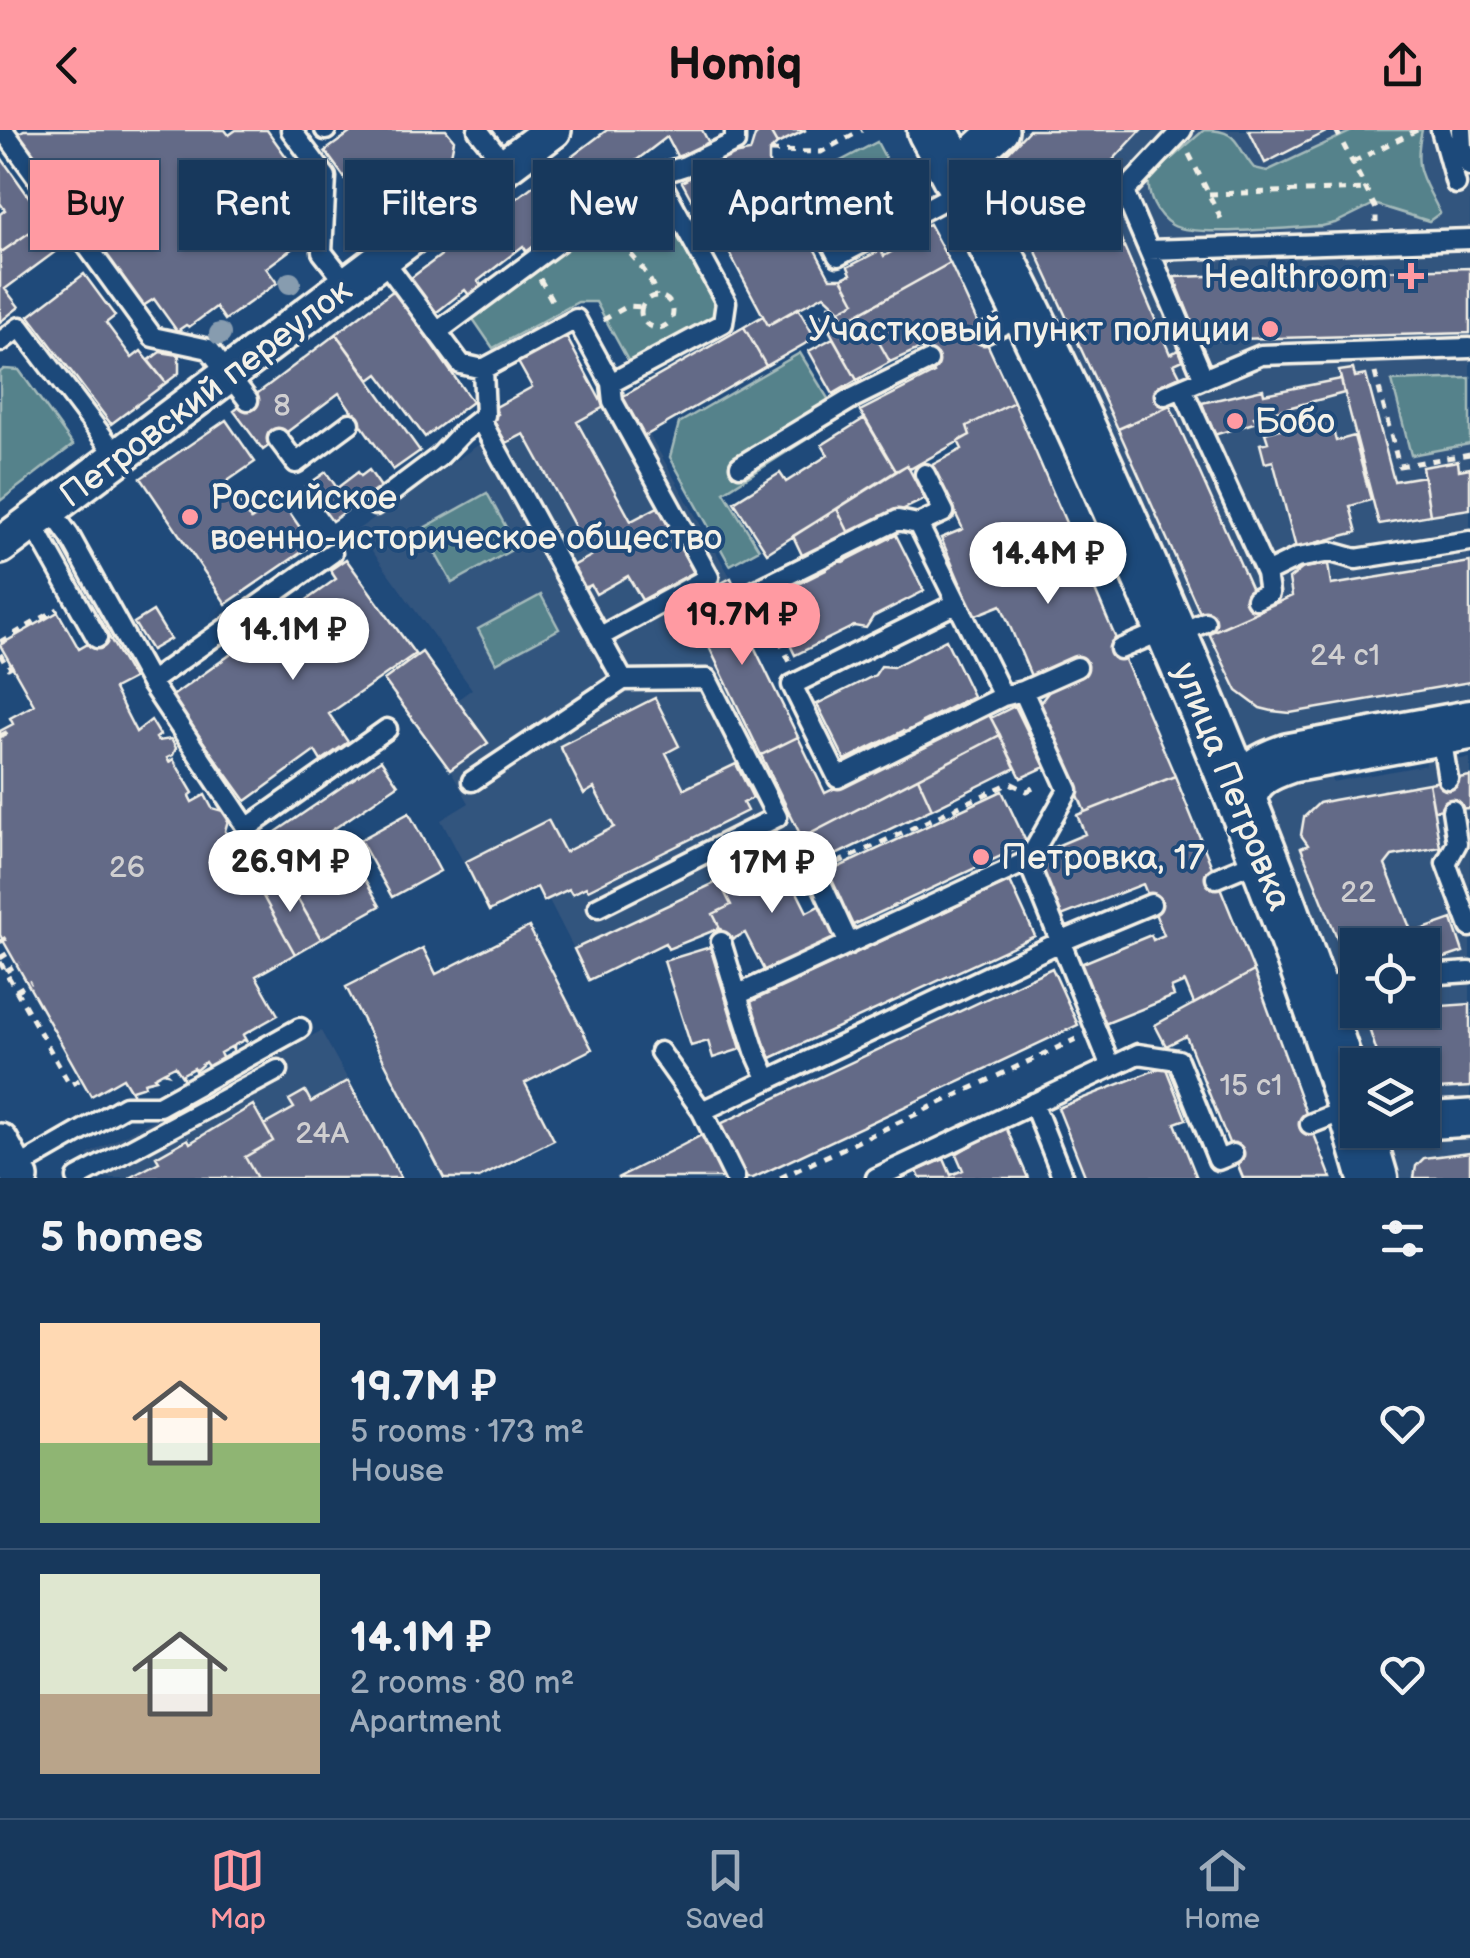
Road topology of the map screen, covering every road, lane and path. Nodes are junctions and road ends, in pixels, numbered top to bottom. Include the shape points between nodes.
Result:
1 (2, 130) edge
2 (291, 130) edge
3 (478, 130) edge
4 (553, 130) edge
5 (735, 130) edge
6 (862, 130) edge
7 (932, 130) edge
8 (1000, 130) edge
9 (1336, 130) edge
10 (1417, 130) edge
11 (1442, 130) edge
12 (1462, 130) edge
13 (1180, 132) edge
14 (770, 151) dead end
15 (501, 160) edge
16 (949, 160) edge
17 (976, 160) edge
18 (513, 161) edge
19 (1352, 163) junction
20 (1470, 166) edge
21 (673, 170) edge
22 (1456, 184) dead end
23 (1366, 189) junction
24 (1209, 194) junction
25 (673, 203) edge
26 (1376, 209) dead end
27 (1226, 227) dead end
28 (1470, 240) edge
29 (393, 250) edge
30 (547, 250) edge
31 (624, 250) edge
32 (996, 250) edge
33 (1149, 250) junction
34 (382, 258) junction
35 (531, 262) junction
36 (347, 284) junction
37 (656, 296) junction
38 (832, 304) dead end
39 (642, 307) junction
40 (1028, 312) junction
41 (815, 319) dead end
42 (574, 328) junction
43 (437, 332) junction
44 (984, 334) dead end
45 (0, 342) edge
46 (1470, 348) edge
47 (1369, 352) junction
48 (928, 362) dead end
49 (484, 369) junction
50 (1204, 378) junction
51 (610, 384) junction
52 (238, 387) junction
53 (480, 419) junction
54 (350, 422) dead end
55 (278, 439) dead end
56 (1470, 454) edge
57 (118, 458) junction
58 (740, 466) dead end
59 (925, 474) dead end
60 (376, 505) dead end
61 (41, 516) junction
62 (918, 524) junction
63 (1470, 541) edge
64 (0, 546) edge
65 (332, 553) dead end
66 (1266, 572) junction
67 (755, 591) joint
68 (75, 599) junction
69 (1256, 599) dead end
70 (957, 603) junction
71 (1183, 628) junction
72 (599, 636) junction
73 (98, 638) dead end
74 (0, 642) edge
75 (1120, 648) dead end
76 (0, 654) edge
77 (14, 665) dead end
78 (1077, 667) dead end
79 (623, 680) junction
80 (800, 681) junction
81 (150, 682) junction
82 (1023, 691) junction
83 (1003, 696) junction
84 (1455, 727) edge
85 (387, 729) dead end
86 (12, 735) dead end
87 (0, 736) edge
88 (1062, 776) junction
89 (1448, 780) dead end
90 (472, 781) dead end
91 (1242, 800) junction
92 (1452, 810) dead end
93 (1463, 843) edge
94 (240, 853) dead end
95 (1264, 858) junction
96 (1028, 861) junction
97 (246, 872) dead end
98 (816, 872) joint
99 (1216, 878) dead end
100 (1151, 904) dead end
101 (598, 906) dead end
102 (1470, 927) edge
103 (721, 942) dead end
104 (1060, 942) junction
105 (849, 944) junction
106 (13, 950) dead end
107 (0, 960) edge
108 (20, 963) dead end
109 (6, 972) junction
110 (1470, 972) edge
111 (1440, 974) dead end
112 (31, 982) dead end
113 (16, 990) junction
114 (737, 996) junction
115 (300, 1028) dead end
116 (1095, 1030) junction
117 (1340, 1048) edge
118 (660, 1052) dead end
119 (1110, 1067) junction
120 (278, 1070) dead end
121 (85, 1077) dead end
122 (768, 1080) junction
123 (1034, 1103) junction
124 (702, 1112) junction
125 (1470, 1118) edge
126 (1440, 1120) edge
127 (1360, 1148) edge
128 (9, 1162) edge
129 (1225, 1164) edge
130 (77, 1178) edge
131 (735, 1178) edge
132 (780, 1178) edge
133 (876, 1178) edge
134 (1063, 1178) edge
135 (1373, 1178) edge

1 - 52 lane via 153,337 209,350
2 - 36 lane via 326,178 322,252
3 - 15 lane
4 - 18 street, Петровский переулок
5 - 21 lane via 735,142
6 - 14 path via 821,152
7 - 16 street, улица Петровка
8 - 17 street
9 - 19 path
10 - 19 path
11 - 22 lane
12 - 20 lane
13 - 24 path
13 - 33 lane via 1124,192
19 - 23 path
23 - 24 path
23 - 26 path
24 - 27 path
25 - 51 lane via 726,302 723,323
28 - 33 lane
29 - 34 street, Петровский переулок
30 - 35 lane
31 - 37 path
32 - 40 street, улица Петровка
33 - 50 lane
34 - 36 street, Петровский переулок
34 - 43 lane
35 - 42 path
35 - 43 lane
36 - 52 street, Петровский переулок
37 - 39 path
37 - 39 path via 671,305 666,325 646,324
38 - 41 path
39 - 42 path via 628,306
40 - 44 lane
40 - 71 street, улица Петровка
42 - 49 lane
42 - 51 lane
43 - 49 lane via 461,364
45 - 57 lane via 20,328
46 - 47 lane
47 - 50 lane via 1260,355
47 - 56 path via 1399,466
48 - 58 lane
49 - 53 lane
50 - 66 lane via 1174,392
51 - 72 lane via 613,402 709,577
52 - 57 street, Петровский переулок
53 - 60 lane
53 - 72 lane
54 - 55 lane via 296,463
57 - 61 street, Петровский переулок
59 - 62 lane via 944,512
61 - 64 street, Петровский переулок
61 - 68 lane
61 - 81 lane via 69,535
62 - 67 lane via 898,520
62 - 70 lane
63 - 66 lane via 1356,559 1330,552
65 - 81 lane
66 - 69 lane via 1269,593
67 - 80 path
68 - 73 lane
68 - 74 path
70 - 80 lane
70 - 83 lane
71 - 75 lane
71 - 91 street, улица Петровка
72 - 79 lane
76 - 77 path via 8,668
78 - 82 lane
79 - 90 lane
79 - 101 lane via 707,679 777,817
80 - 83 lane via 792,685 838,778
81 - 85 lane via 247,828
82 - 83 lane
82 - 88 lane
84 - 89 lane
84 - 91 street via 1289,758 1250,778
86 - 87 path
88 - 96 lane via 1068,790
88 - 98 path via 1027,792 1010,783
91 - 95 street, улица Петровка
92 - 93 lane
93 - 102 lane via 1446,863
94 - 97 path
95 - 99 lane
95 - 117 street, улица Петровка via 1333,986
96 - 104 lane
96 - 105 lane
98 - 105 lane
100 - 104 lane
103 - 114 lane
104 - 116 lane
104 - 122 lane
105 - 114 lane
106 - 107 path
107 - 109 path
108 - 109 path
109 - 113 path
110 - 111 lane
112 - 113 path
113 - 121 path via 70,1085
114 - 122 lane
115 - 128 lane via 160,1106 125,1106
116 - 119 lane
116 - 132 path
118 - 124 lane
119 - 123 lane
119 - 129 lane via 1138,1054 1178,1060
120 - 130 lane
122 - 124 lane
123 - 133 lane
123 - 134 lane
124 - 131 lane
125 - 126 street
127 - 135 street, улица Петровка

